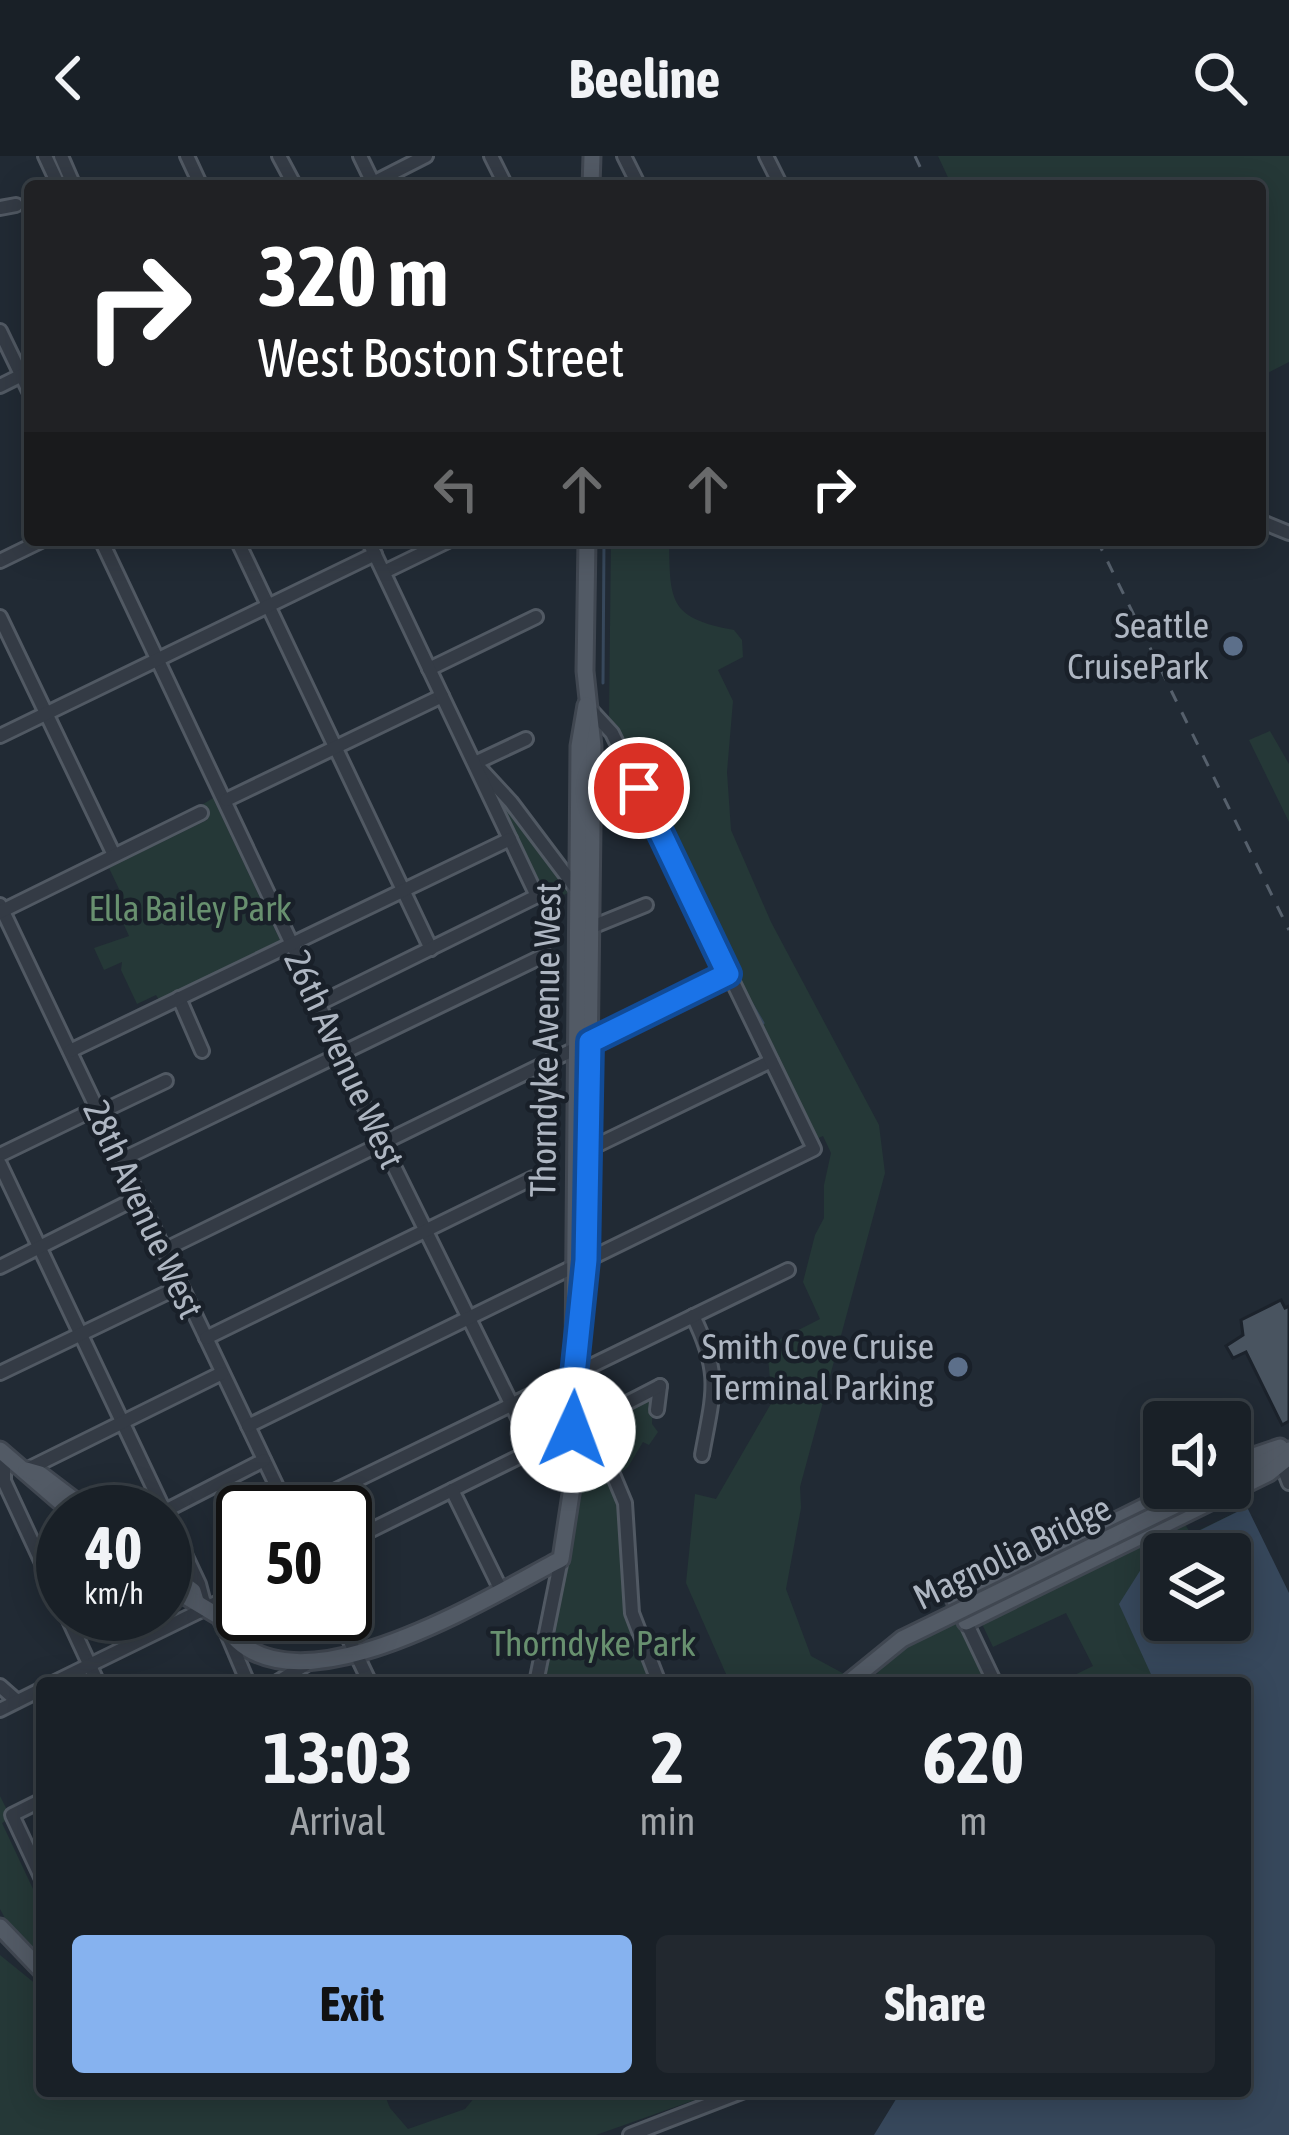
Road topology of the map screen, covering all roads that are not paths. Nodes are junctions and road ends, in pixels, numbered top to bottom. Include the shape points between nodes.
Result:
1 (426, 156) edge
2 (380, 180) edge
3 (16, 205) dead end
4 (0, 208) edge
5 (0, 331) edge
6 (24, 370) edge
7 (31, 546) edge
8 (104, 546) edge
9 (240, 546) edge
10 (438, 546) edge
11 (587, 546) edge
12 (372, 547) edge
13 (0, 561) edge
14 (384, 572) junction
15 (268, 605) junction
16 (536, 616) dead end
17 (0, 617) edge
18 (158, 659) junction
19 (429, 669) junction
20 (442, 695) junction
21 (586, 705) junction
22 (46, 713) junction
23 (0, 736) edge
24 (526, 739) dead end
25 (335, 746) junction
26 (475, 763) junction
27 (226, 800) junction
28 (200, 813) dead end
29 (510, 839) junction
30 (113, 855) junction
31 (403, 890) junction
32 (584, 893) junction
33 (646, 904) dead end
34 (1, 909) edge
35 (584, 930) junction
36 (291, 943) junction
37 (431, 949) junction
38 (545, 955) dead end
39 (728, 974) junction
40 (179, 998) junction
41 (316, 1006) junction
42 (582, 1046) junction
43 (202, 1051) dead end
44 (70, 1052) junction
45 (339, 1055) junction
46 (771, 1061) junction
47 (166, 1081) dead end
48 (98, 1110) junction
49 (382, 1143) junction
50 (580, 1153) junction
51 (0, 1155) edge
52 (121, 1160) junction
53 (0, 1164) edge
54 (533, 1178) dead end
55 (139, 1197) junction
56 (426, 1231) junction
57 (40, 1248) junction
58 (164, 1250) junction
59 (579, 1264) junction
60 (0, 1267) edge
61 (788, 1270) dead end
62 (181, 1286) junction
63 (693, 1316) junction
64 (469, 1318) junction
65 (80, 1334) junction
66 (206, 1338) junction
67 (0, 1373) edge
68 (223, 1373) junction
69 (574, 1375) junction
70 (512, 1405) junction
71 (657, 1410) dead end
72 (123, 1422) junction
73 (590, 1422) junction
74 (248, 1426) junction
75 (2, 1451) edge
76 (1289, 1454) edge
77 (702, 1455) dead end
78 (264, 1460) junction
79 (1251, 1460) edge
80 (1251, 1469) edge
81 (26, 1470) junction
82 (1289, 1484) edge
83 (37, 1485) edge
84 (54, 1485) edge
85 (152, 1485) edge
86 (276, 1485) edge
87 (346, 1485) edge
88 (452, 1490) junction
89 (192, 1497) edge
90 (1143, 1507) edge
91 (1167, 1509) edge
92 (372, 1530) edge
93 (36, 1550) edge
94 (561, 1559) junction
95 (192, 1569) edge
96 (192, 1590) edge
97 (501, 1590) junction
98 (216, 1600) edge
99 (955, 1601) joint
100 (192, 1602) edge
101 (201, 1605) junction
102 (216, 1616) edge
103 (966, 1622) junction
104 (78, 1641) edge
105 (230, 1641) edge
106 (261, 1641) edge
107 (350, 1641) edge
108 (356, 1653) junction
109 (314, 1659) junction
110 (89, 1665) junction
111 (65, 1677) edge
112 (95, 1677) edge
113 (245, 1677) edge
114 (286, 1677) edge
115 (367, 1677) edge
116 (537, 1677) edge
117 (657, 1677) edge
118 (856, 1677) edge
119 (992, 1677) edge
120 (0, 1686) edge
121 (36, 1692) edge
122 (17, 1701) junction
123 (0, 1710) edge
124 (36, 1803) edge
125 (36, 1866) edge
126 (0, 1927) edge
127 (36, 1965) edge
128 (728, 2097) edge
129 (630, 2135) edge

1 - 2 street
3 - 4 street
5 - 6 street
7 - 13 street
8 - 18 street, 26th Avenue West
9 - 15 street
10 - 14 street
11 - 21 main road, Thorndyke Avenue West
12 - 14 street
12 - 15 street
14 - 19 street
15 - 18 street
15 - 25 street
16 - 19 street
17 - 22 street
18 - 22 street
18 - 27 street, 26th Avenue West
19 - 20 street
20 - 25 street
20 - 26 street
21 - 32 main road, Thorndyke Avenue West via 593,746
21 - 39 street via 612,733
22 - 23 street
22 - 30 street
24 - 26 street
25 - 27 street
25 - 31 street
26 - 29 street
26 - 32 street
27 - 36 street, 26th Avenue West
28 - 30 street
29 - 31 street
29 - 37 street via 537,896
30 - 34 street
31 - 36 street
31 - 37 street
32 - 35 main road, Thorndyke Avenue West
33 - 35 street
34 - 44 street, 28th Avenue West
35 - 42 main road, Thorndyke Avenue West
36 - 40 street
36 - 41 street, 26th Avenue West
37 - 41 street
38 - 45 street
39 - 42 street
39 - 46 street
40 - 43 street
40 - 44 street
41 - 45 street, 26th Avenue West
42 - 49 street
42 - 50 main road, Thorndyke Avenue West
44 - 48 street, 28th Avenue West
45 - 49 street, 26th Avenue West
45 - 52 street
46 - 50 street
46 - 59 street via 814,1149
47 - 48 street
48 - 51 street
48 - 52 street, 28th Avenue West
49 - 56 street, 26th Avenue West
49 - 58 street
50 - 59 main road, Thorndyke Avenue West
52 - 55 street, 28th Avenue West
53 - 57 street
54 - 56 street
55 - 57 street
55 - 58 street, 28th Avenue West
56 - 64 street, 26th Avenue West
56 - 66 street
57 - 60 street
57 - 65 street
58 - 62 street, 28th Avenue West
59 - 64 street
59 - 69 main road, Thorndyke Avenue West
61 - 63 street
62 - 65 street
62 - 66 street, 28th Avenue West
63 - 69 street
63 - 77 street via 713,1358
64 - 70 street, 26th Avenue West
64 - 74 street
65 - 67 street
65 - 72 street
66 - 68 street, 28th Avenue West
68 - 72 street
68 - 74 street, 28th Avenue West
69 - 70 street
69 - 73 street
69 - 94 main road, Thorndyke Avenue West via 573,1480
70 - 87 street
70 - 88 street, 26th Avenue West via 531,1445 526,1453
71 - 73 street via 660,1386
72 - 81 street
72 - 85 street
73 - 117 street via 625,1503 632,1613
74 - 78 street, 28th Avenue West
75 - 81 main road
75 - 93 street via 4,1481
76 - 79 main road
76 - 80 main road
76 - 82 street
76 - 103 main road via 1269,1473
78 - 86 street, 28th Avenue West
78 - 89 street
81 - 83 main road
81 - 84 main road
88 - 92 street
88 - 97 street
90 - 99 main road
91 - 118 main road, Magnolia Bridge, bridge via 902,1640
94 - 97 main road
94 - 116 street, Thorndyke Avenue West
95 - 101 street
96 - 101 main road
97 - 108 main road via 392,1645
98 - 101 street
99 - 103 street
100 - 101 main road
101 - 102 main road
101 - 110 street
103 - 119 street
104 - 110 street
105 - 113 street
106 - 109 main road
107 - 108 street
108 - 109 main road
108 - 115 street
109 - 114 street
110 - 111 street
110 - 112 street
120 - 122 street
121 - 122 street
122 - 123 street
124 - 125 street via 12,1815
126 - 127 main road
128 - 129 street

